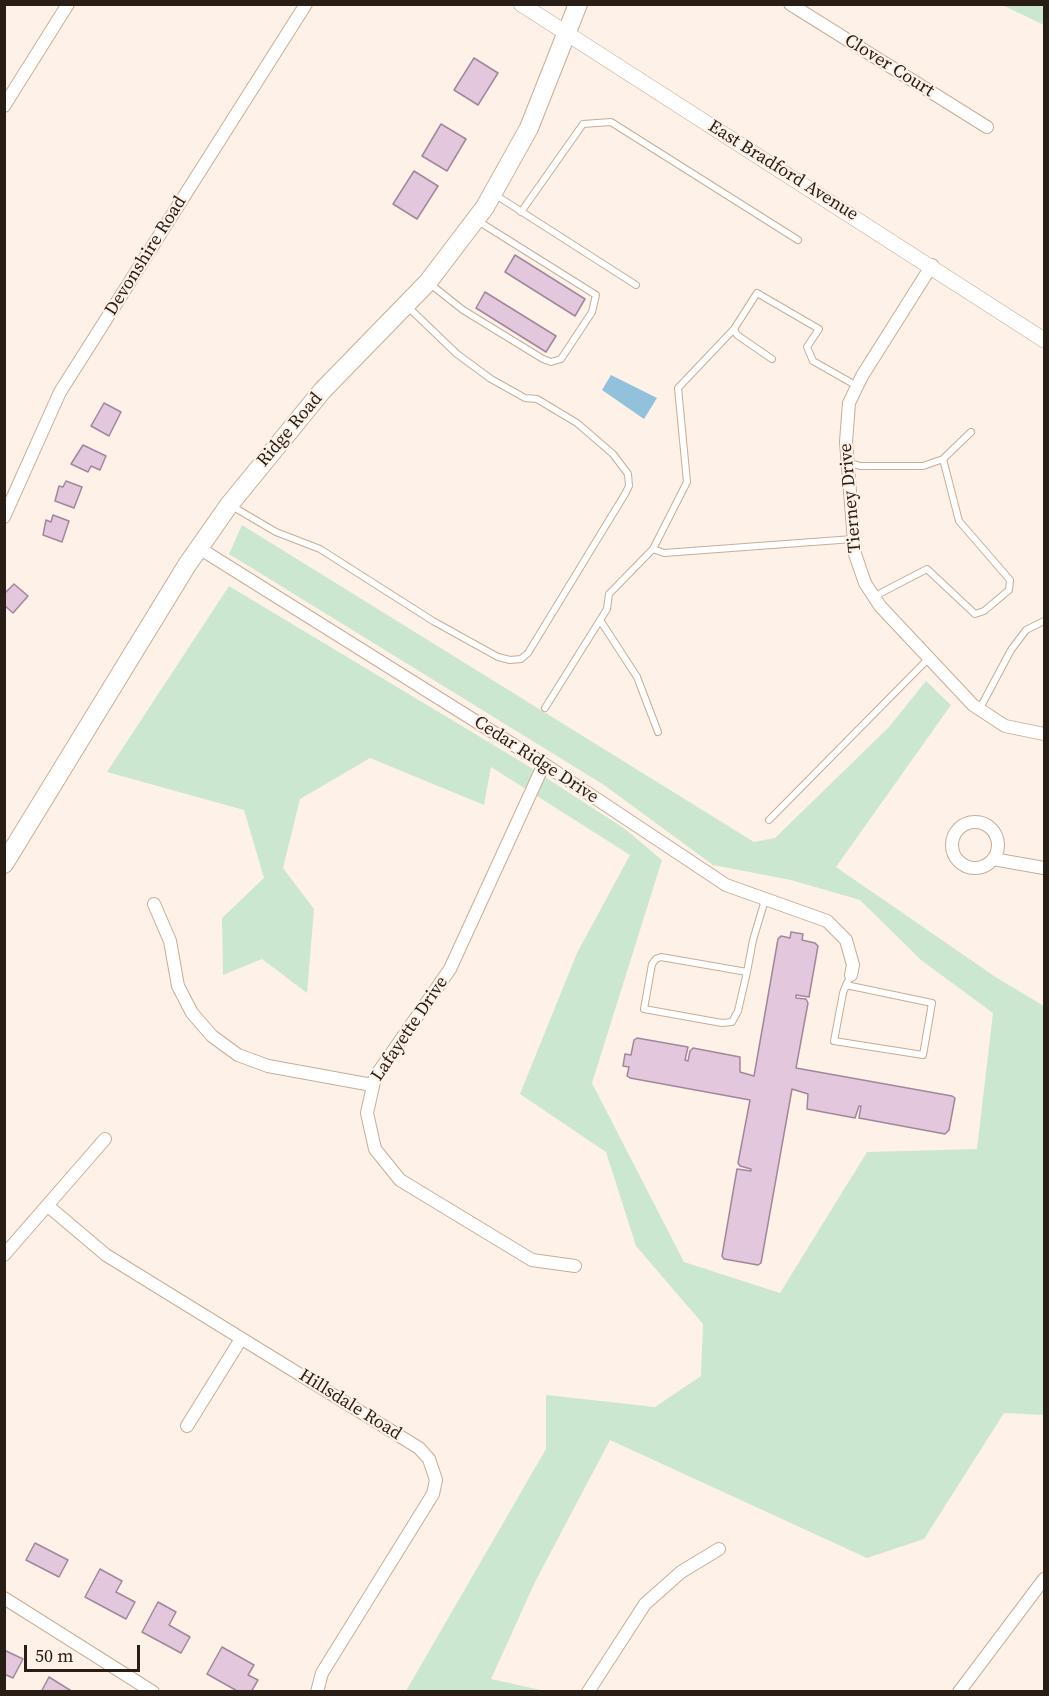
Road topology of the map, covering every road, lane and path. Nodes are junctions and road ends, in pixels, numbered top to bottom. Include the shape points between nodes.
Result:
1 (68, 4) edge
2 (306, 4) edge
3 (521, 4) edge
4 (578, 4) edge
5 (790, 4) edge
6 (567, 33) junction
7 (4, 106) edge
8 (987, 127) dead end
9 (493, 194) junction
10 (521, 212) junction
11 (477, 220) junction
12 (798, 240) dead end
13 (932, 265) junction
14 (428, 282) junction
15 (636, 285) dead end
16 (407, 306) junction
17 (734, 329) junction
18 (1044, 340) edge
19 (772, 359) dead end
20 (856, 386) junction
21 (971, 432) dead end
22 (943, 459) junction
23 (847, 462) junction
24 (229, 504) junction
25 (4, 518) edge
26 (853, 539) junction
27 (199, 549) junction
28 (654, 549) junction
29 (873, 597) junction
30 (600, 620) junction
31 (1044, 621) edge
32 (928, 658) junction
33 (546, 708) dead end
34 (979, 710) junction
35 (658, 732) dead end
36 (1044, 734) edge
37 (544, 764) junction
38 (769, 820) dead end
39 (993, 859) dead end
40 (4, 864) edge
41 (1044, 868) edge
42 (765, 900) junction
43 (154, 904) dead end
44 (747, 972) junction
45 (849, 980) junction
46 (372, 1084) junction
47 (105, 1139) dead end
48 (48, 1206) junction
49 (4, 1255) edge
50 (574, 1266) dead end
51 (241, 1339) junction
52 (188, 1426) dead end
53 (719, 1549) dead end
54 (1044, 1579) edge
55 (4, 1598) edge
56 (153, 1692) edge
57 (316, 1692) edge
58 (588, 1692) edge
59 (959, 1692) edge

1 - 7 street
2 - 25 street, Devonshire Road via 60,392
3 - 6 street, East Bradford Avenue
4 - 6 main road, Ridge Road
5 - 8 street, Clover Court
6 - 9 main road, Ridge Road via 529,128
6 - 13 street, East Bradford Avenue
9 - 10 lane
9 - 11 main road, Ridge Road
10 - 12 lane via 583,124 611,122
10 - 15 lane
11 - 14 main road, Ridge Road
11 - 14 lane via 596,295 592,312 561,359 543,359 463,310
13 - 18 street, East Bradford Avenue
13 - 20 street, Tierney Drive
14 - 16 main road, Ridge Road
16 - 24 main road, Ridge Road via 304,412
16 - 24 lane via 457,354 491,379 525,398 537,399 577,423 613,454 628,474 625,495 528,653 521,659 498,657 320,549 276,532
17 - 19 lane
17 - 20 lane via 758,293 819,329 807,347 813,361
17 - 28 lane via 678,388 687,482
20 - 23 street, Tierney Drive via 846,422
21 - 22 lane
22 - 23 lane via 923,466 860,466
22 - 29 lane via 959,521 1010,580 1009,590 975,614 927,569
23 - 26 street, Tierney Drive
24 - 27 main road, Ridge Road
26 - 28 lane via 664,554
26 - 29 street, Tierney Drive via 859,568
27 - 37 street, Cedar Ridge Drive
27 - 40 main road, Ridge Road
28 - 30 lane via 609,594 607,609
29 - 32 street, Tierney Drive
30 - 33 lane
30 - 35 lane via 637,677
31 - 34 lane via 1026,630 1011,650
32 - 34 street, Tierney Drive
32 - 38 lane
34 - 36 street, Tierney Drive via 1005,726
37 - 42 street, Cedar Ridge Drive via 726,885
37 - 46 street, Lafayette Drive via 450,969
39 - 41 street
42 - 44 lane
42 - 45 street, Cedar Ridge Drive via 827,921 846,940 853,965
43 - 46 street via 170,941 178,986 192,1013 212,1036 238,1055 268,1066
44 - 44 lane via 661,957 652,964 644,1009 729,1024 738,1011
45 - 45 lane via 834,1041 923,1055 932,1003
46 - 50 street, Lafayette Drive via 367,1113 371,1137 382,1161 399,1180 532,1260
47 - 48 street
48 - 49 street
48 - 51 street, Hillsdale Road via 106,1255
51 - 52 street
51 - 57 street, Hillsdale Road via 419,1448 435,1472 433,1494 322,1673
53 - 58 street via 681,1572 645,1604
54 - 59 street
55 - 56 street

